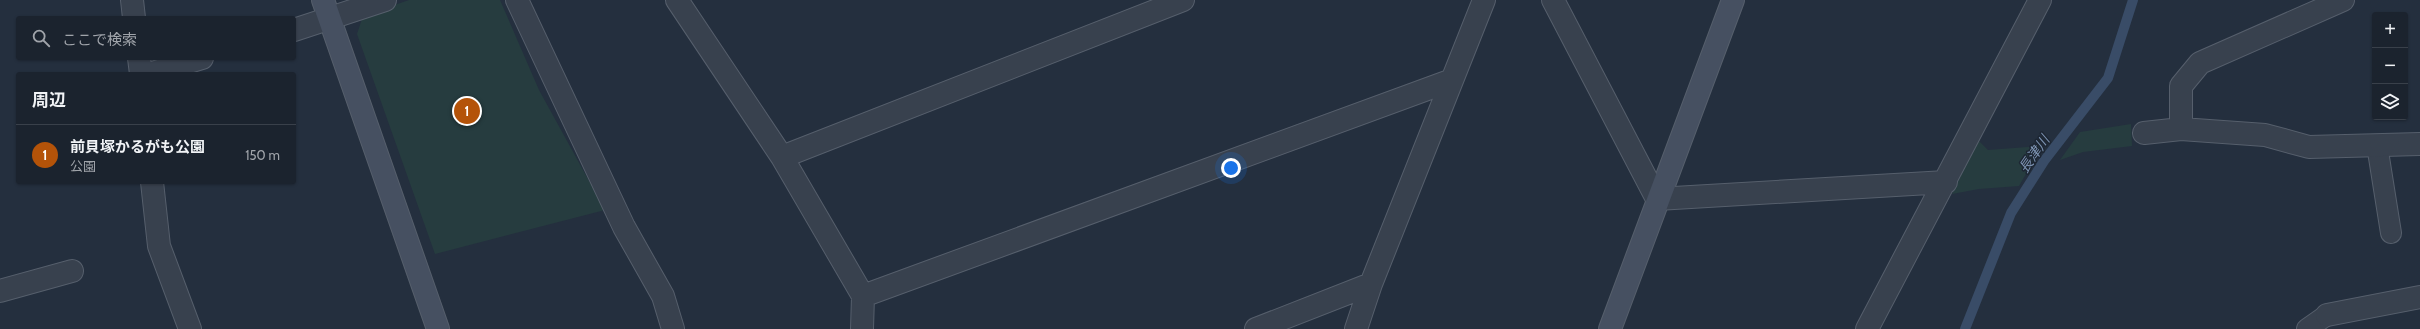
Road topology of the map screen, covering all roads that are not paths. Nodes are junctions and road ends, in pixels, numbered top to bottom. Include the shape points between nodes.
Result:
1 (132, 0) edge
2 (385, 0) edge
3 (517, 0) edge
4 (677, 0) edge
5 (1183, 0) edge
6 (1484, 0) edge
7 (1553, 0) edge
8 (1732, 0) edge
9 (2040, 0) edge
10 (2343, 0) edge
11 (326, 10) edge
12 (134, 16) edge
13 (296, 29) edge
14 (139, 60) edge
15 (195, 60) edge
16 (141, 72) edge
17 (155, 72) edge
18 (1452, 80) junction
19 (2182, 129) junction
20 (2144, 133) dead end
21 (2420, 144) edge
22 (2377, 145) junction
23 (782, 157) junction
24 (1946, 182) junction
25 (152, 184) edge
26 (1658, 199) junction
27 (2391, 233) dead end
28 (72, 271) dead end
29 (1371, 284) junction
30 (0, 291) edge
31 (863, 296) junction
32 (2420, 297) edge
33 (2327, 315) joint
34 (190, 329) edge
35 (438, 329) edge
36 (673, 329) edge
37 (862, 329) edge
38 (1256, 329) edge
39 (1356, 329) edge
40 (1610, 329) edge
41 (1867, 329) edge
42 (2307, 329) edge

1 - 12 street
2 - 11 street
3 - 36 street via 624,227 663,296
4 - 23 street
5 - 23 street
6 - 18 street
7 - 26 street
8 - 26 street
9 - 24 street
10 - 19 street via 2200,63 2181,86
11 - 13 street
11 - 35 street
14 - 16 street
15 - 17 street
18 - 29 street
18 - 31 street
19 - 20 street
19 - 22 street via 2265,135 2309,147
21 - 22 street
22 - 27 lane
23 - 31 street
24 - 26 street
24 - 41 street
25 - 34 street via 159,246
26 - 40 street
28 - 30 street
29 - 38 street
29 - 39 street
31 - 37 street
32 - 33 street
33 - 42 lane

